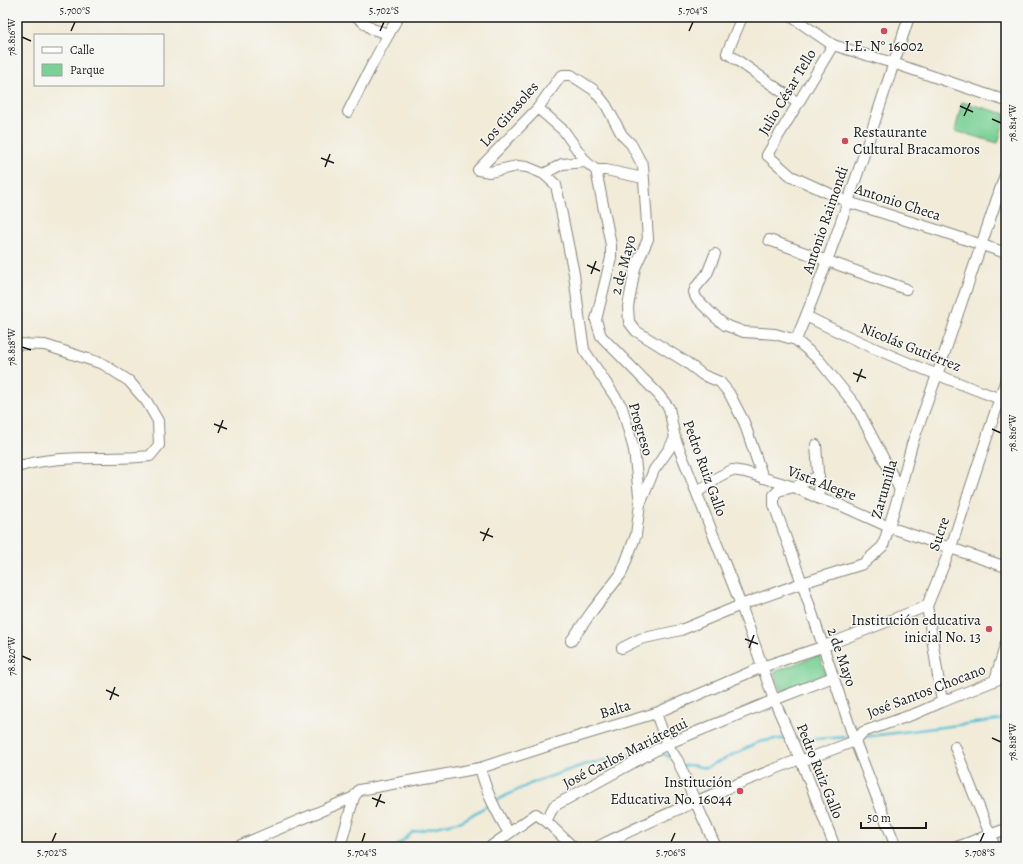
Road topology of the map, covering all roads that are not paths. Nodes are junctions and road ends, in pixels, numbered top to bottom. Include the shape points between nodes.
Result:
1 (357, 17) edge
2 (398, 17) edge
3 (742, 17) edge
4 (792, 17) edge
5 (909, 17) edge
6 (389, 34) junction
7 (833, 45) junction
8 (894, 63) junction
9 (571, 75) joint
10 (1006, 101) edge
11 (798, 103) junction
12 (538, 108) junction
13 (348, 112) dead end
14 (767, 155) joint
15 (586, 162) junction
16 (596, 170) junction
17 (1006, 172) edge
18 (544, 174) junction
19 (643, 178) junction
20 (848, 202) junction
21 (769, 240) dead end
22 (981, 245) junction
23 (1006, 253) edge
24 (715, 254) dead end
25 (826, 261) junction
26 (906, 289) dead end
27 (806, 316) junction
28 (796, 340) junction
29 (17, 344) edge
30 (937, 375) junction
31 (1006, 379) edge
32 (1002, 400) edge
33 (675, 438) junction
34 (816, 446) dead end
35 (17, 467) edge
36 (819, 476) junction
37 (763, 478) junction
38 (794, 487) junction
39 (900, 490) junction
40 (698, 492) junction
41 (820, 499) junction
42 (640, 504) junction
43 (889, 527) junction
44 (951, 547) junction
45 (1006, 567) edge
46 (802, 584) junction
47 (741, 605) junction
48 (928, 606) junction
49 (571, 641) dead end
50 (1006, 643) edge
51 (822, 647) junction
52 (622, 648) dead end
53 (762, 667) junction
54 (1006, 676) edge
55 (833, 677) junction
56 (994, 680) junction
57 (774, 700) junction
58 (942, 702) junction
59 (656, 712) junction
60 (857, 739) junction
61 (667, 744) junction
62 (955, 747) dead end
63 (800, 759) junction
64 (480, 768) junction
65 (354, 797) junction
66 (695, 801) junction
67 (546, 821) junction
68 (1006, 829) edge
69 (509, 833) junction
70 (989, 836) junction
71 (236, 847) edge
72 (340, 847) edge
73 (490, 847) edge
74 (573, 847) edge
75 (597, 847) edge
76 (716, 847) edge
77 (835, 847) edge
78 (896, 847) edge
79 (957, 847) edge
80 (995, 847) edge

1 - 6 street via 372,29
2 - 6 street
3 - 11 street via 727,53
4 - 7 street
5 - 8 street, Antonio Raimondi
6 - 13 street
7 - 8 street
7 - 11 street, Julio César Tello
8 - 10 street
8 - 20 street, Antonio Raimondi
9 - 12 street, Los Girasoles via 560,77
9 - 19 street, 2 de Mayo via 594,90 606,105 622,135 632,144 643,166
11 - 14 street, Julio César Tello
12 - 15 street via 564,131
12 - 18 street, Los Girasoles via 478,170 490,172 517,166
14 - 20 street, Antonio Checa via 791,176
15 - 16 street
15 - 18 street via 562,164
16 - 19 street
16 - 33 street, Pedro Ruiz Gallo via 611,245 611,258 596,320 601,336 669,408
17 - 22 street, Zarumilla
18 - 42 street, Progreso via 556,185 574,274 584,350 622,407 634,450
19 - 37 street, 2 de Mayo via 648,239 635,268 628,307 629,322 636,331 703,375 720,382 729,393 744,422
20 - 22 street, Antonio Checa
20 - 25 street, Antonio Raimondi
21 - 25 street
22 - 23 street, Antonio Checa
22 - 30 street, Zarumilla
24 - 28 street via 707,274 696,287 696,298 725,325 744,332 775,334
25 - 26 street
25 - 27 street, Antonio Raimondi
27 - 28 street, Antonio Raimondi
27 - 30 street, Nicolás Gutiérrez via 844,336
28 - 39 street via 819,360 856,406
29 - 35 street via 52,347 103,364 129,381 147,402 158,421 159,445 150,456 55,459
30 - 32 street, Nicolás Gutiérrez
30 - 39 street, Zarumilla via 912,444
31 - 32 street, Sucre
32 - 44 street, Sucre
33 - 40 street, Pedro Ruiz Gallo
33 - 42 street via 654,470
34 - 36 street
36 - 38 street
36 - 41 street
37 - 38 street, Vista Alegre
37 - 40 street, Vista Alegre via 732,470
38 - 41 street, Vista Alegre
38 - 46 street, 2 de Mayo via 778,491 774,495 774,505
39 - 43 street, Zarumilla
40 - 47 street, Pedro Ruiz Gallo
41 - 43 street, Vista Alegre
42 - 49 street, Progreso via 636,535 621,574
43 - 44 street, Vista Alegre
43 - 46 street, Zarumilla via 883,546 863,564
44 - 45 street, Vista Alegre
44 - 48 street, Sucre
46 - 47 street, Zarumilla
46 - 51 street, 2 de Mayo
47 - 52 street, Zarumilla via 681,630 640,639
47 - 53 street, Pedro Ruiz Gallo
48 - 51 street, Balta
48 - 58 street, Sucre
50 - 56 street
51 - 53 street, Balta
51 - 55 street, 2 de Mayo
53 - 57 street, Pedro Ruiz Gallo
53 - 59 street, Balta
54 - 56 street, José Santos Chocano
55 - 57 street, José Carlos Mariátegui
55 - 60 street, 2 de Mayo
56 - 58 street, José Santos Chocano
57 - 61 street, José Carlos Mariátegui
57 - 63 street, Pedro Ruiz Gallo
58 - 60 street, José Santos Chocano via 863,732
59 - 61 street
59 - 64 street, Balta
60 - 63 street, José Santos Chocano via 807,759
60 - 78 street, 2 de Mayo
61 - 66 street via 678,760
61 - 67 street, José Carlos Mariátegui via 554,806
62 - 70 street
63 - 66 street, José Santos Chocano
63 - 77 street, Pedro Ruiz Gallo
64 - 65 street, Balta via 360,790
64 - 69 street via 494,809
65 - 71 street, Balta
65 - 72 street
66 - 75 street, José Santos Chocano
66 - 76 street
67 - 69 street via 536,814
67 - 74 street
68 - 70 street
69 - 73 street
70 - 79 street
70 - 80 street

